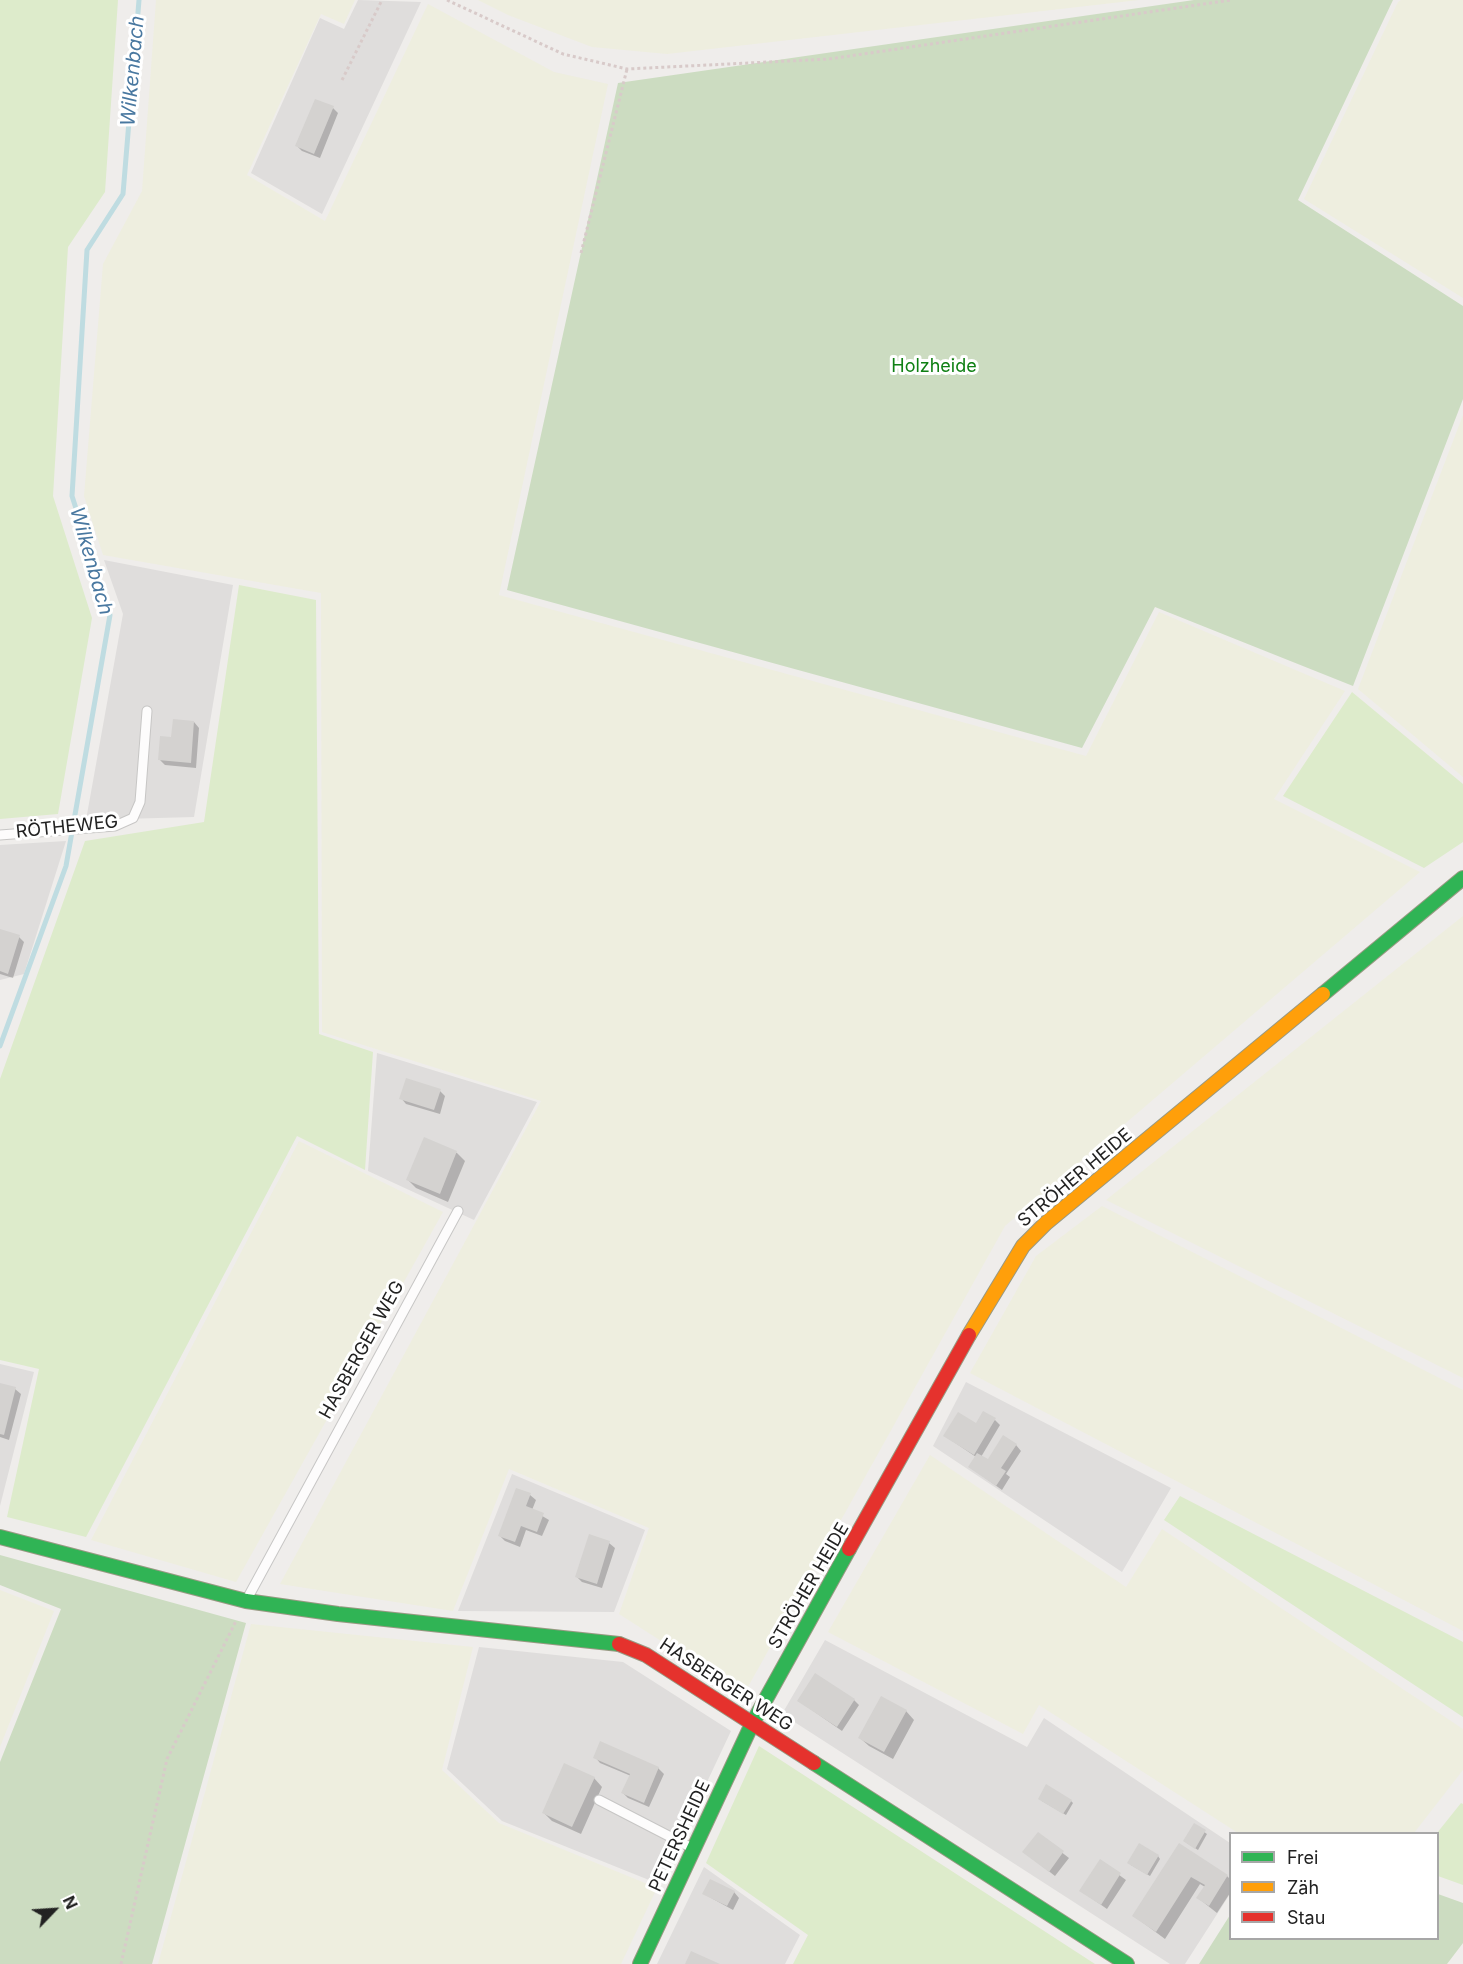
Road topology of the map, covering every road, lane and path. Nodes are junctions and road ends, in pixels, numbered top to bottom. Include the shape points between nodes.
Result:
1 (382, 0) edge
2 (447, 0) edge
3 (1231, 0) edge
4 (627, 69) junction
5 (342, 80) dead end
6 (581, 253) dead end
7 (147, 711) dead end
8 (0, 835) edge
9 (1463, 878) edge
10 (458, 1212) dead end
11 (0, 1537) edge
12 (246, 1601) junction
13 (752, 1724) junction
14 (599, 1800) dead end
15 (694, 1850) junction
16 (121, 1964) edge
17 (640, 1964) edge
18 (1127, 1964) edge

1 - 5 path
2 - 4 path via 563,54
3 - 4 path via 829,59
4 - 6 path
7 - 8 lane, RÖTHEWEG via 140,802 133,818 115,826
9 - 13 street, STRÖHER HEIDE via 1023,1246 996,1287
10 - 12 lane, HASBERGER WEG
11 - 12 street, HASBERGER WEG
12 - 13 street, HASBERGER WEG via 626,1645
12 - 16 path via 167,1759
13 - 15 street, PETERSHEIDE
13 - 18 street, HASBERGER WEG
14 - 15 lane
15 - 17 street, PETERSHEIDE

